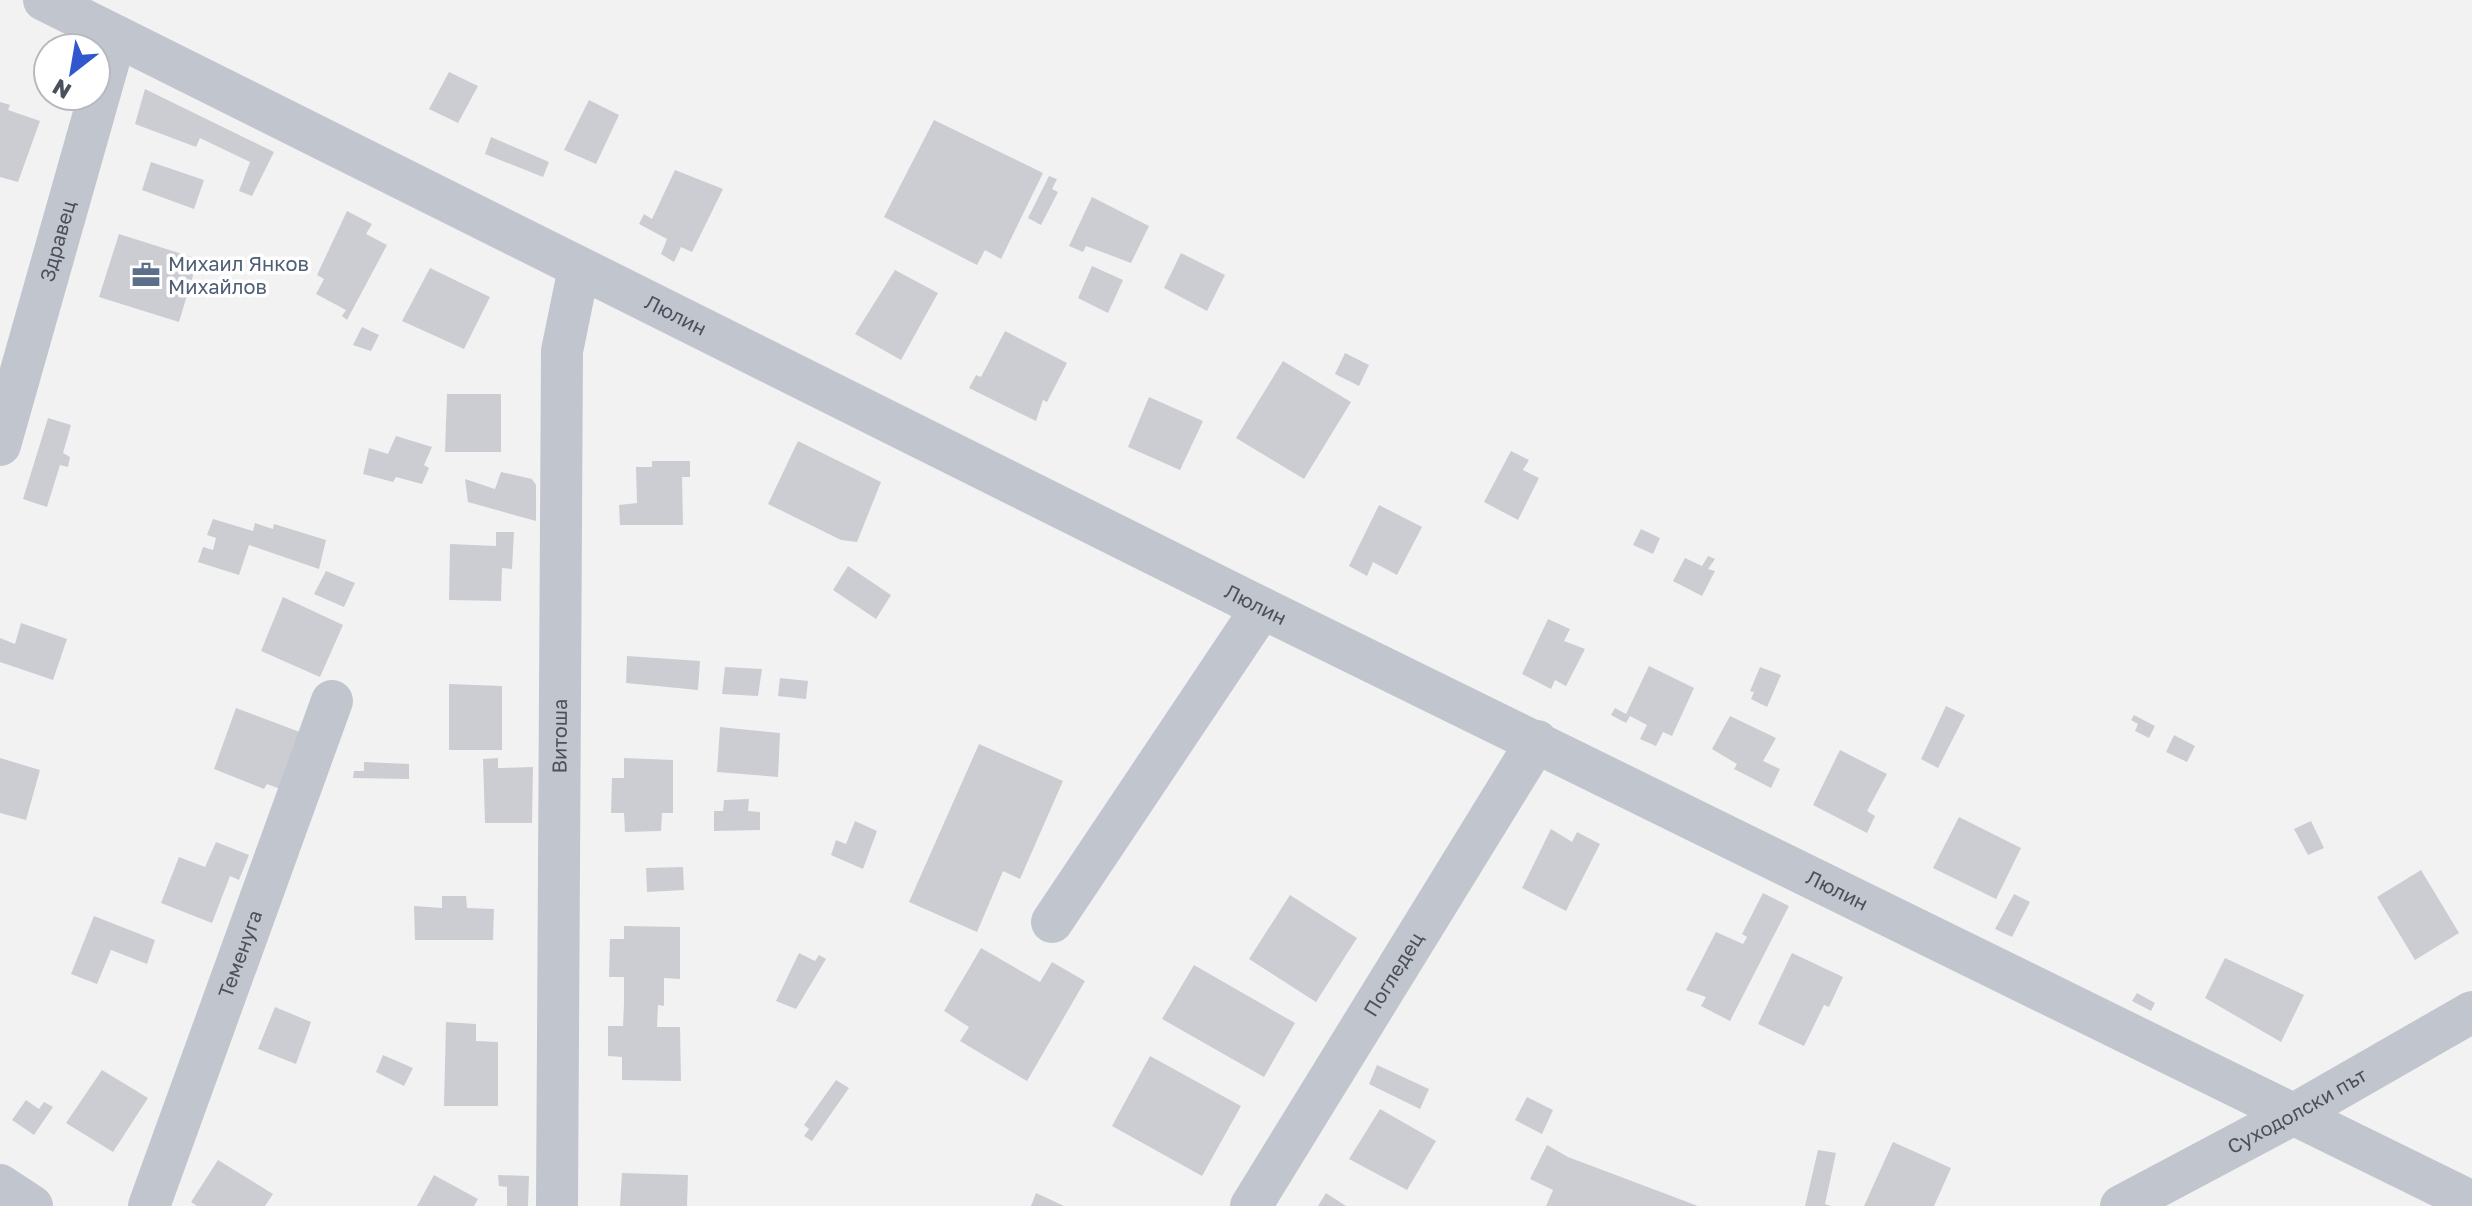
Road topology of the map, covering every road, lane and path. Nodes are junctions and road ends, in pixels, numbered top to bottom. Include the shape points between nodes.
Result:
1 (44, 0) edge
2 (116, 36) junction
3 (579, 268) junction
4 (0, 445) edge
5 (1262, 608) junction
6 (332, 701) dead end
7 (1537, 741) junction
8 (1052, 922) dead end
9 (2472, 1012) edge
10 (2296, 1113) junction
11 (0, 1185) edge
12 (2472, 1202) edge
13 (32, 1206) edge
14 (149, 1206) edge
15 (557, 1206) edge
16 (1251, 1206) edge
17 (2121, 1206) edge

1 - 2 street, Люлин
2 - 3 street, Люлин
2 - 4 street, Здравец
3 - 5 street, Люлин
3 - 15 street, Витоша via 562,351
5 - 7 street, Люлин
5 - 8 street
6 - 14 street, Теменуга
7 - 10 street, Люлин
7 - 16 street, Погледец
9 - 10 street, Суходолски път
10 - 12 street, Люлин
10 - 17 street, Суходолски път
11 - 13 street

